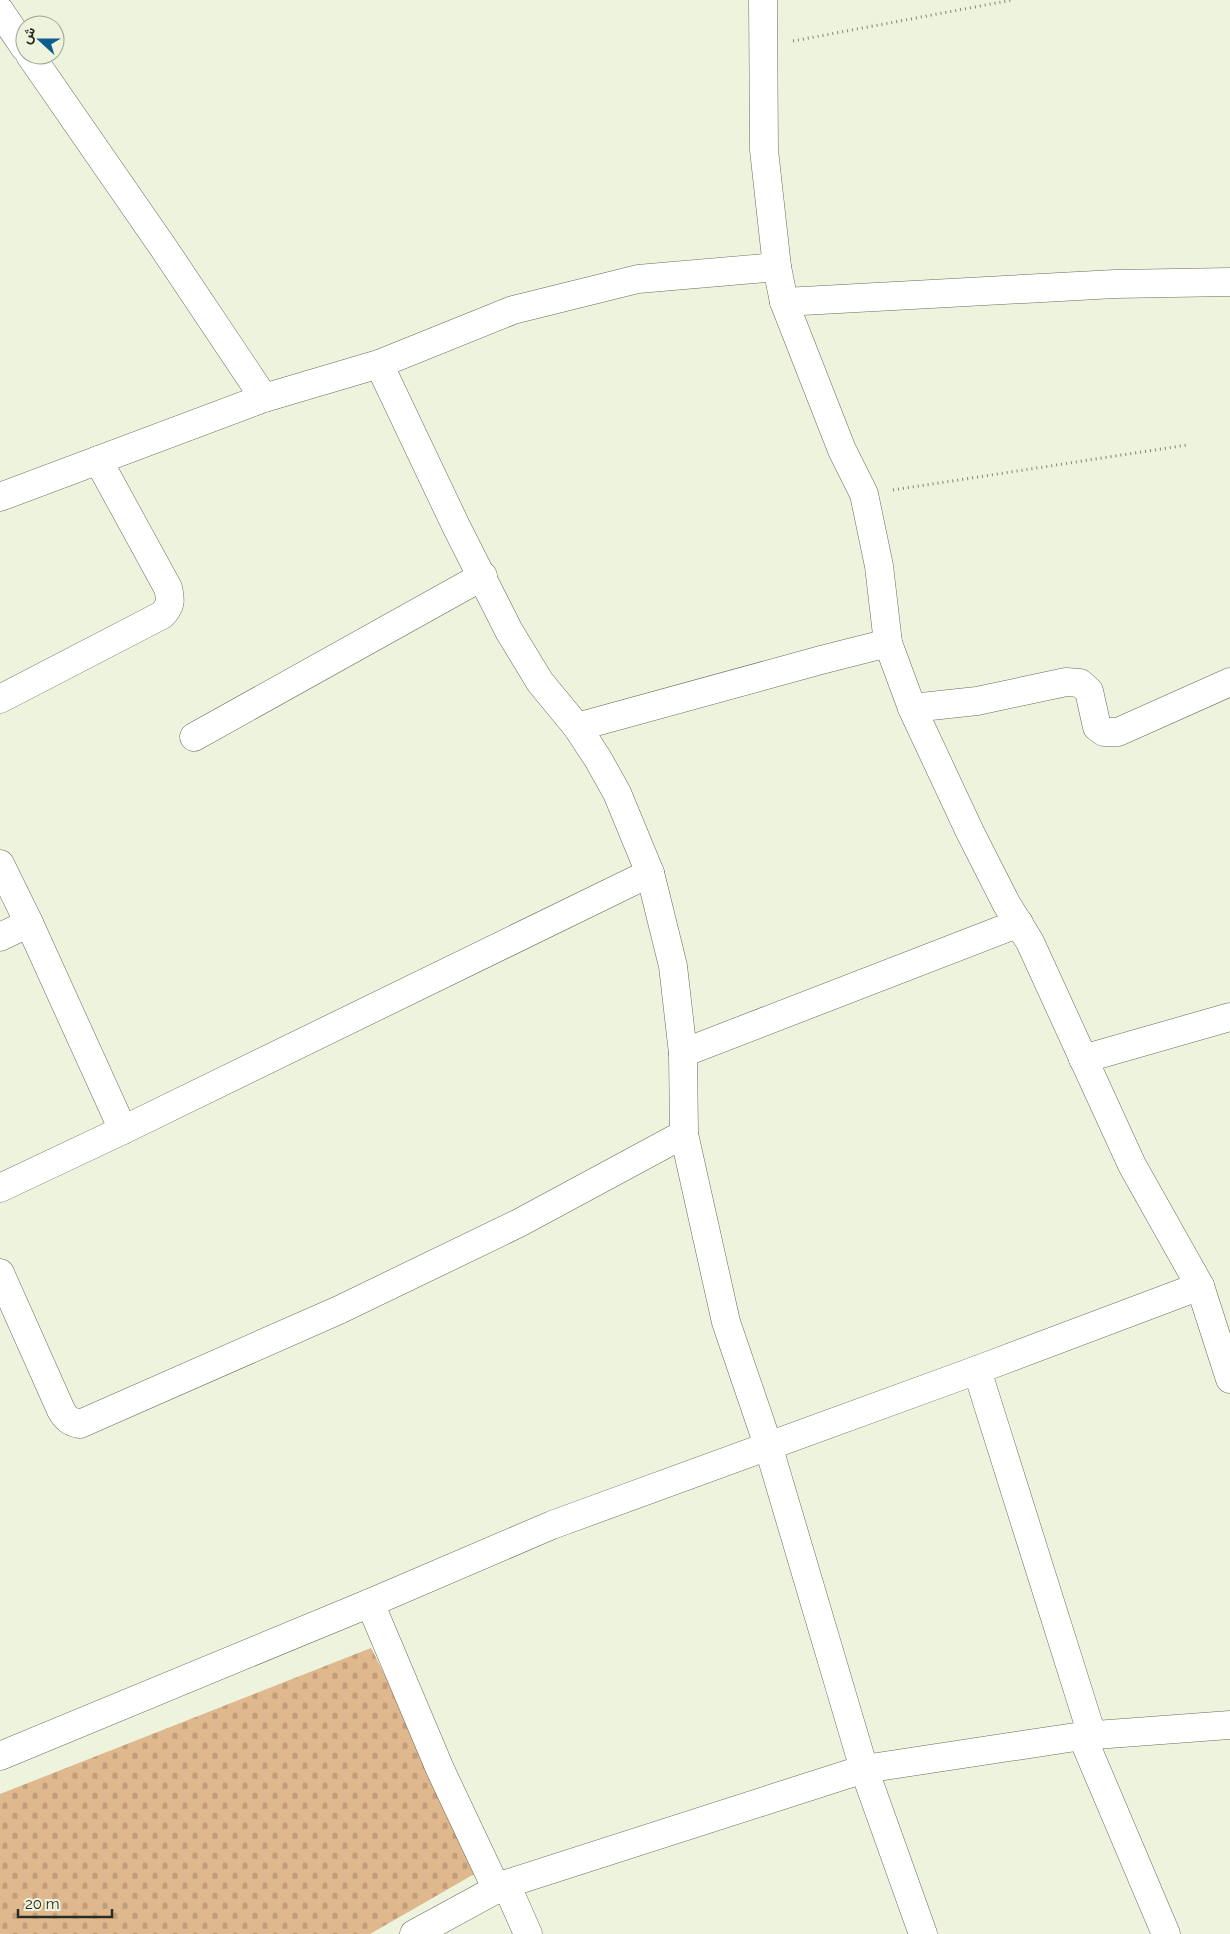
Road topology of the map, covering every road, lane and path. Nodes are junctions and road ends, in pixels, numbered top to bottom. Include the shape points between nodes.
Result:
1 (763, 0) edge
2 (1012, 0) edge
3 (0, 11) edge
4 (15, 33) edge
5 (762, 47) junction
6 (37, 65) edge
7 (777, 267) junction
8 (1230, 282) edge
9 (784, 302) junction
10 (379, 364) junction
11 (264, 398) junction
12 (1187, 445) dead end
13 (98, 460) junction
14 (864, 494) junction
15 (0, 497) edge
16 (482, 576) junction
17 (888, 643) junction
18 (1230, 682) edge
19 (0, 699) edge
20 (912, 708) junction
21 (577, 727) junction
22 (194, 737) dead end
23 (0, 864) edge
24 (650, 873) junction
25 (29, 922) junction
26 (1019, 923) junction
27 (0, 937) edge
28 (1230, 1017) edge
29 (683, 1053) junction
30 (1083, 1059) junction
31 (123, 1130) junction
32 (684, 1134) junction
33 (0, 1188) edge
34 (0, 1272) edge
35 (1200, 1286) junction
36 (977, 1370) junction
37 (1230, 1379) edge
38 (768, 1445) junction
39 (370, 1603) junction
40 (1230, 1725) edge
41 (1087, 1735) junction
42 (0, 1756) edge
43 (864, 1769) junction
44 (501, 1887) junction
45 (414, 1934) edge
46 (528, 1934) edge
47 (923, 1934) edge
48 (1166, 1934) edge

1 - 5 street
2 - 5 path
3 - 4 street
5 - 7 street via 764,150
6 - 11 street
7 - 9 street
7 - 10 street via 638,279 513,310
8 - 9 street via 1115,284
9 - 14 street via 842,450
10 - 11 street
10 - 16 street
11 - 13 street
12 - 14 path
13 - 15 street
13 - 19 street via 168,588 169,608 162,615
14 - 17 street via 879,566
16 - 21 street via 509,631 540,682
16 - 22 street
17 - 20 street
17 - 21 street
18 - 20 street via 1118,732 1104,732 1097,727 1089,691 1080,683 1066,682 977,701
20 - 26 street via 970,832
21 - 24 street via 617,793
23 - 25 street
24 - 29 street via 673,966
24 - 31 street
25 - 27 street
25 - 31 street
26 - 29 street
26 - 30 street
28 - 30 street
29 - 32 street
30 - 35 street via 1132,1165
31 - 33 street
32 - 34 street via 519,1223 339,1310 80,1424 66,1418 60,1410
32 - 38 street via 726,1322
35 - 36 street
35 - 37 street
36 - 38 street
36 - 41 street
38 - 39 street via 552,1524
38 - 43 street
39 - 42 street
39 - 44 street via 440,1769
40 - 41 street
41 - 43 street
41 - 48 street
43 - 44 street
43 - 47 street
44 - 45 street
44 - 46 street

